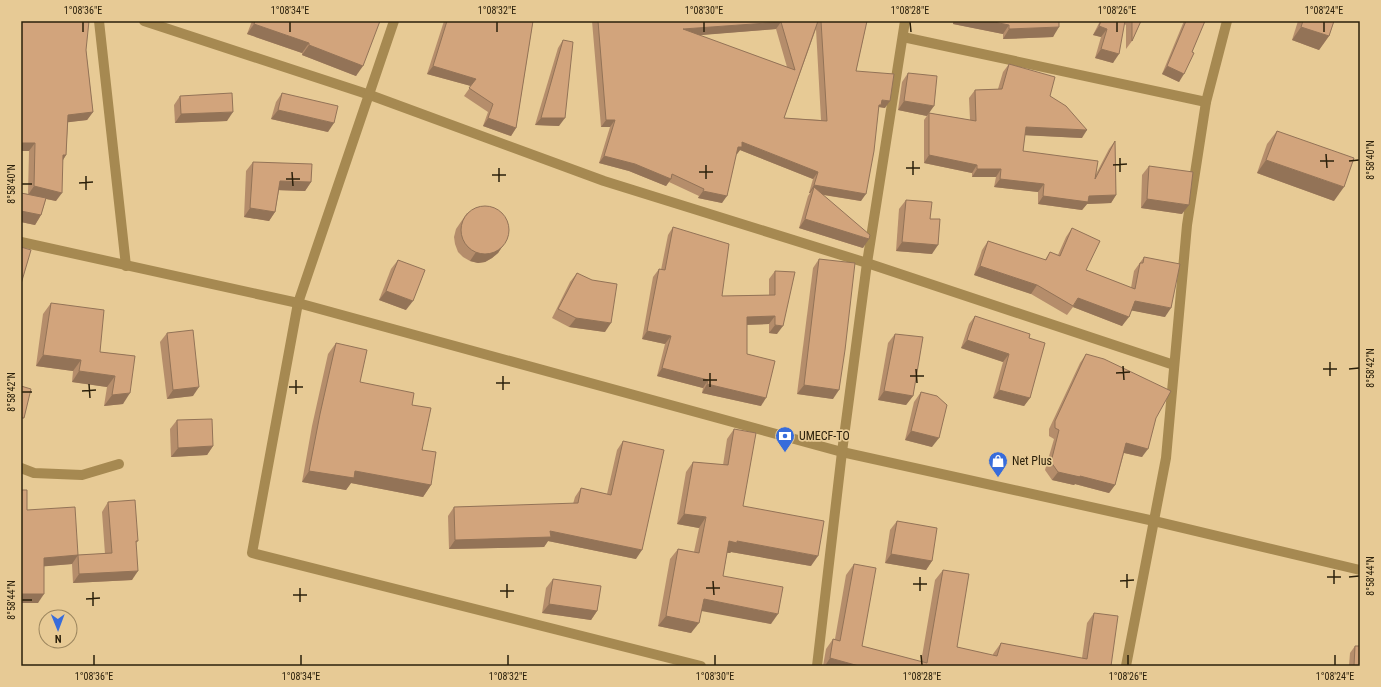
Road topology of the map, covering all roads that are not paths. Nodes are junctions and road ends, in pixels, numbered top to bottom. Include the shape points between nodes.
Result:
1 (99, 21) edge
2 (144, 21) edge
3 (394, 21) edge
4 (905, 21) edge
5 (1226, 21) edge
6 (903, 37) junction
7 (370, 95) junction
8 (1206, 102) junction
9 (21, 242) edge
10 (867, 263) junction
11 (126, 266) junction
12 (298, 303) junction
13 (1174, 365) junction
14 (842, 452) junction
15 (120, 464) dead end
16 (21, 468) edge
17 (1154, 521) junction
18 (1360, 570) edge
19 (701, 666) edge
20 (817, 666) edge
21 (1126, 666) edge

1 - 11 street
2 - 7 street
3 - 7 street
4 - 6 street
5 - 8 street
6 - 8 street
6 - 10 street
7 - 10 street via 604,181
7 - 12 street
8 - 13 street via 1187,225
9 - 11 street
10 - 13 street
10 - 14 street
11 - 12 street
12 - 14 street
12 - 19 street via 252,553
13 - 17 street via 1166,458
14 - 17 street
14 - 20 street
15 - 16 street via 82,475 34,473
17 - 18 street
17 - 21 street

